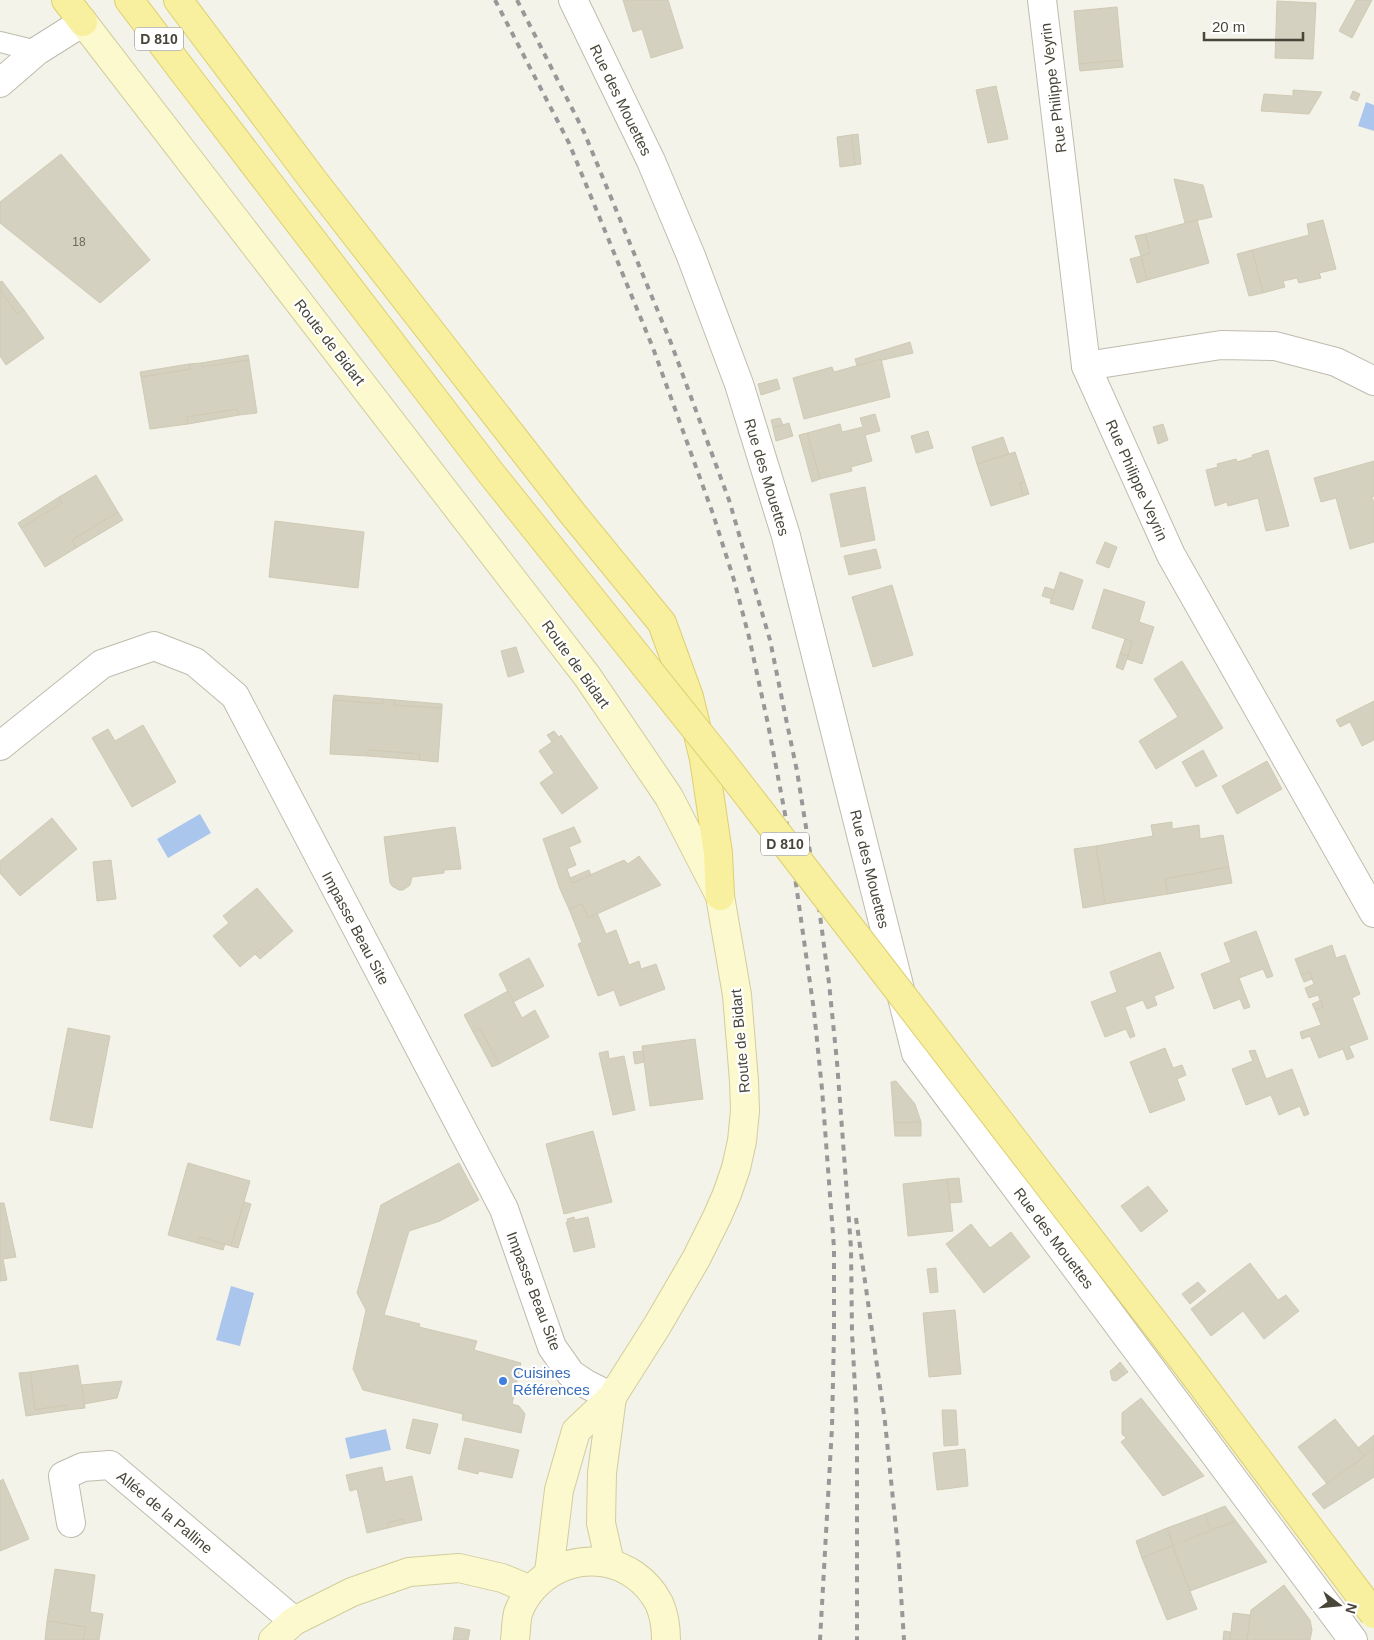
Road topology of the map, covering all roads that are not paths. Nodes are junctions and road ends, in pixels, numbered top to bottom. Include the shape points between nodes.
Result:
1 (66, 0) edge
2 (129, 0) edge
3 (178, 0) edge
4 (573, 0) edge
5 (1042, 0) edge
6 (83, 22) junction
7 (0, 42) edge
8 (37, 51) junction
9 (0, 83) edge
10 (1086, 366) junction
11 (1374, 382) edge
12 (0, 746) edge
13 (720, 896) junction
14 (1374, 913) edge
15 (612, 1397) junction
16 (71, 1523) dead end
17 (610, 1563) junction
18 (540, 1581) junction
19 (1374, 1614) edge
20 (294, 1621) junction
21 (272, 1640) edge
22 (515, 1640) edge
23 (666, 1640) edge
24 (1353, 1640) edge

1 - 6 main road
2 - 19 main road, D 810, bridge via 490,472 726,767 878,964
3 - 13 main road via 337,211 662,623 689,697 704,758 718,853
4 - 24 street, Rue des Mouettes via 651,161 691,256 738,384 786,536 916,1053
5 - 10 street, Rue Philippe Veyrin
6 - 8 street
6 - 13 main road, Route de Bidart via 587,676 669,796
7 - 8 lane
8 - 9 street
10 - 11 street via 1221,345 1275,346 1336,362
10 - 14 street, Rue Philippe Veyrin via 1171,555
12 - 15 street, Impasse Beau Site via 102,664 154,646 195,662 235,696 504,1209 552,1347 571,1374
13 - 15 main road, Route de Bidart via 738,1005 745,1111 742,1141 727,1194 700,1250
15 - 17 main road, Route de Bidart via 602,1473 601,1523
15 - 18 main road, Route de Bidart via 576,1431 559,1490
16 - 20 street, Allée de la Palline via 63,1476 84,1467 110,1466
17 - 18 main road via 589,1560 568,1564
17 - 23 main road via 647,1585 659,1603 666,1624
18 - 20 main road via 502,1578 459,1568 409,1572 352,1592
18 - 22 main road via 518,1614
20 - 21 main road

